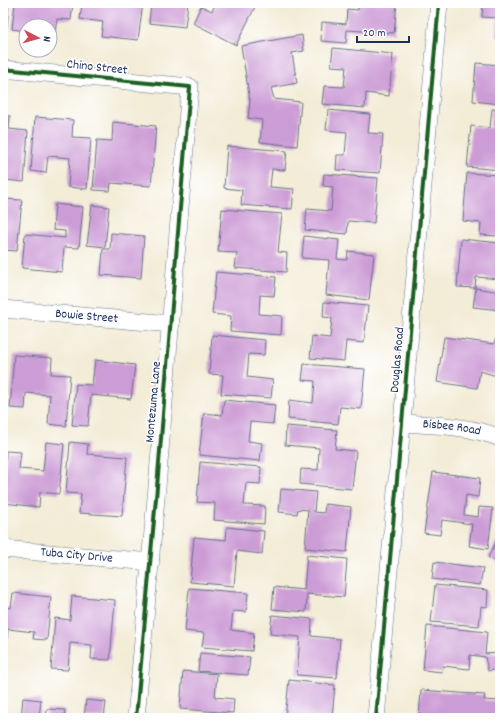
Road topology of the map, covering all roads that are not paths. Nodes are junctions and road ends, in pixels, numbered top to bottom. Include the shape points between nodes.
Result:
1 (439, 3) edge
2 (3, 69) edge
3 (190, 87) joint
4 (3, 309) edge
5 (170, 324) junction
6 (402, 423) junction
7 (500, 438) edge
8 (3, 549) edge
9 (151, 562) junction
10 (136, 718) edge
11 (376, 718) edge

1 - 6 street, Douglas Road
2 - 3 street, Chino Street
3 - 5 street, Montezuma Lane
4 - 5 street, Bowie Street
5 - 9 street, Montezuma Lane
6 - 7 street, Bisbee Road via 444,426
6 - 11 street, Douglas Road
8 - 9 street, Tuba City Drive
9 - 10 street, Montezuma Lane

